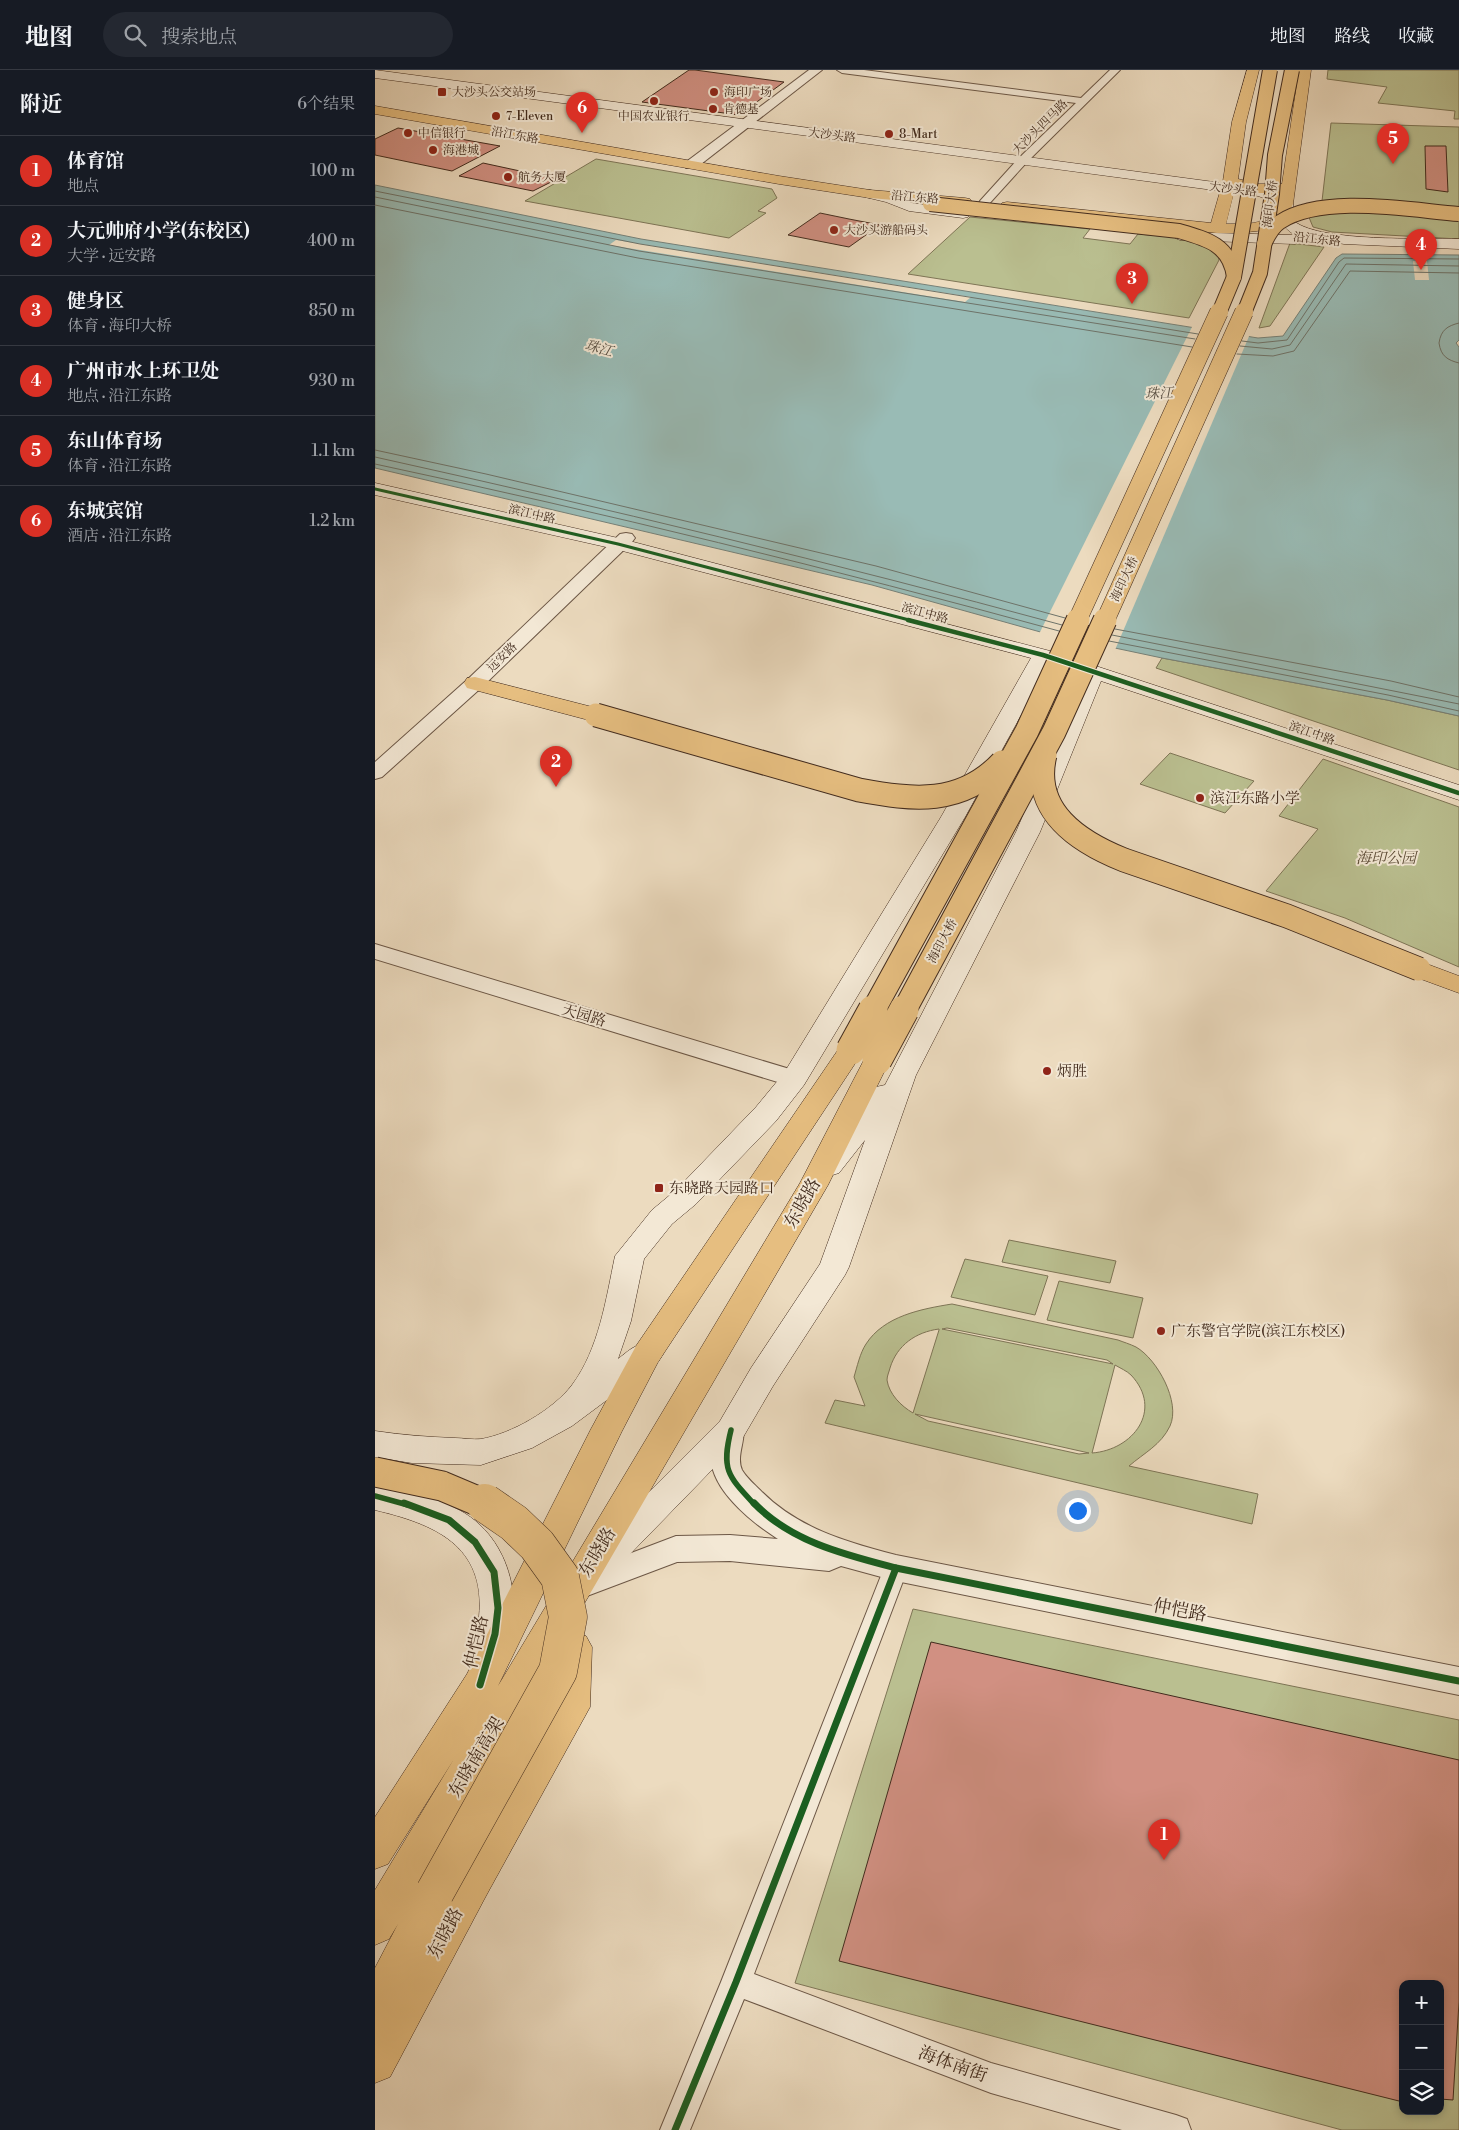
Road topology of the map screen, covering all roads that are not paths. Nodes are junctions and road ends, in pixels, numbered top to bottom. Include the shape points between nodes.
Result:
1 (816, 70) edge
2 (825, 70) edge
3 (842, 70) edge
4 (1115, 70) edge
5 (1253, 70) edge
6 (1270, 70) edge
7 (1292, 70) edge
8 (1305, 70) edge
9 (375, 74) edge
10 (1083, 102) junction
11 (375, 110) edge
12 (745, 125) junction
13 (1023, 160) junction
14 (691, 165) junction
15 (1228, 184) junction
16 (1288, 187) junction
17 (870, 194) junction
18 (984, 204) junction
19 (1286, 204) junction
20 (1459, 214) edge
21 (1217, 228) junction
22 (1326, 241) junction
23 (1264, 244) junction
24 (1459, 245) edge
25 (1234, 276) junction
26 (375, 481) edge
27 (375, 489) edge
28 (622, 541) junction
29 (1043, 655) junction
30 (1077, 655) junction
31 (1095, 671) junction
32 (475, 683) junction
33 (1027, 732) junction
34 (1054, 732) junction
35 (375, 773) edge
36 (1459, 781) edge
37 (1459, 793) edge
38 (953, 817) junction
39 (1028, 832) junction
40 (375, 951) edge
41 (1459, 985) edge
42 (877, 1062) junction
43 (794, 1079) junction
44 (871, 1113) junction
45 (814, 1185) junction
46 (863, 1185) junction
47 (607, 1346) junction
48 (647, 1354) junction
49 (607, 1384) junction
50 (561, 1417) junction
51 (607, 1428) junction
52 (731, 1430) junction
53 (375, 1444) edge
54 (375, 1472) edge
55 (375, 1496) edge
56 (896, 1568) junction
57 (576, 1587) junction
58 (1459, 1681) edge
59 (479, 1685) junction
60 (375, 1851) edge
61 (375, 1926) edge
62 (736, 1982) junction
63 (375, 2010) edge
64 (375, 2062) edge
65 (675, 2130) edge
66 (1176, 2130) edge

1 - 12 street
2 - 12 street
3 - 10 street
4 - 10 street, 大沙头四马路
5 - 15 main road via 1239,122
6 - 25 main road, 海印大桥, bridge
7 - 23 main road, 海印大桥, bridge via 1275,155
8 - 16 main road
9 - 12 main road, 大沙头路
10 - 13 street, 大沙头四马路
11 - 14 main road, 沿江东路
12 - 13 main road, 大沙头路
12 - 14 street
13 - 15 main road, 大沙头路
13 - 18 street, 大沙头四马路
14 - 17 main road, 沿江东路
15 - 16 main road
15 - 19 main road, 大沙头路 via 1274,196
15 - 21 main road
16 - 19 main road
17 - 18 main road, 沿江东路
17 - 22 main road via 933,211 1164,234
17 - 25 main road, bridge via 931,204 1179,231 1204,239 1221,250 1231,262
18 - 21 main road, 沿江东路
19 - 21 main road via 1282,215 1265,225
19 - 24 main road, 沿江东路 via 1289,225 1306,234
20 - 23 main road, bridge via 1359,207 1325,208 1284,219 1273,228
21 - 22 main road, 沿江东路
22 - 24 main road, 沿江东路
23 - 34 main road, 海印大桥, bridge via 1260,273 1236,333
25 - 33 main road, 海印大桥, bridge
26 - 28 main road, 滨江中路
27 - 28 main road, 滨江中路
28 - 29 main road, 滨江中路
28 - 30 main road, 滨江中路
28 - 32 street, 远安路
29 - 30 main road
29 - 31 main road, 滨江中路
29 - 38 main road
30 - 31 main road
30 - 36 main road, 滨江中路
31 - 37 main road, 滨江中路
31 - 39 main road
32 - 33 main road, bridge via 859,790 903,798 949,794 979,784 993,774
32 - 35 street, 远安路
33 - 42 main road, 海印大桥, bridge
34 - 41 main road, bridge via 1042,769 1045,793 1061,821 1084,840 1117,857 1256,905
34 - 42 main road, 海印大桥, bridge
38 - 39 main road via 977,812 1005,816 1026,824
38 - 43 main road
39 - 42 main road
40 - 43 street, 天园路
42 - 44 main road
42 - 45 main road, 东晓路
42 - 46 main road
42 - 48 main road
43 - 47 main road via 767,1114 686,1197 662,1217 630,1256 616,1321
44 - 45 main road
44 - 46 main road
45 - 57 main road, 东晓路
46 - 52 main road via 834,1267
47 - 49 main road
47 - 50 main road via 583,1394
48 - 49 main road
48 - 51 main road
49 - 50 main road
49 - 51 main road
50 - 53 main road via 521,1439 481,1452 412,1450
51 - 59 main road
52 - 56 street via 726,1448 729,1472 757,1509 784,1529 841,1555
52 - 57 main road
54 - 63 main road, bridge via 442,1486 481,1501 514,1523 537,1544 560,1577 568,1617 558,1671 435,1892
55 - 59 main road, 仲恺路 via 449,1520 475,1542 493,1572 498,1608 495,1634
56 - 57 street via 791,1553 676,1548
56 - 58 street, 仲恺路
56 - 62 street
57 - 61 main road, 东晓南高架
57 - 64 main road, 东晓路 via 571,1707
59 - 60 main road
62 - 65 street
62 - 66 street, 海体南街 via 991,2078

